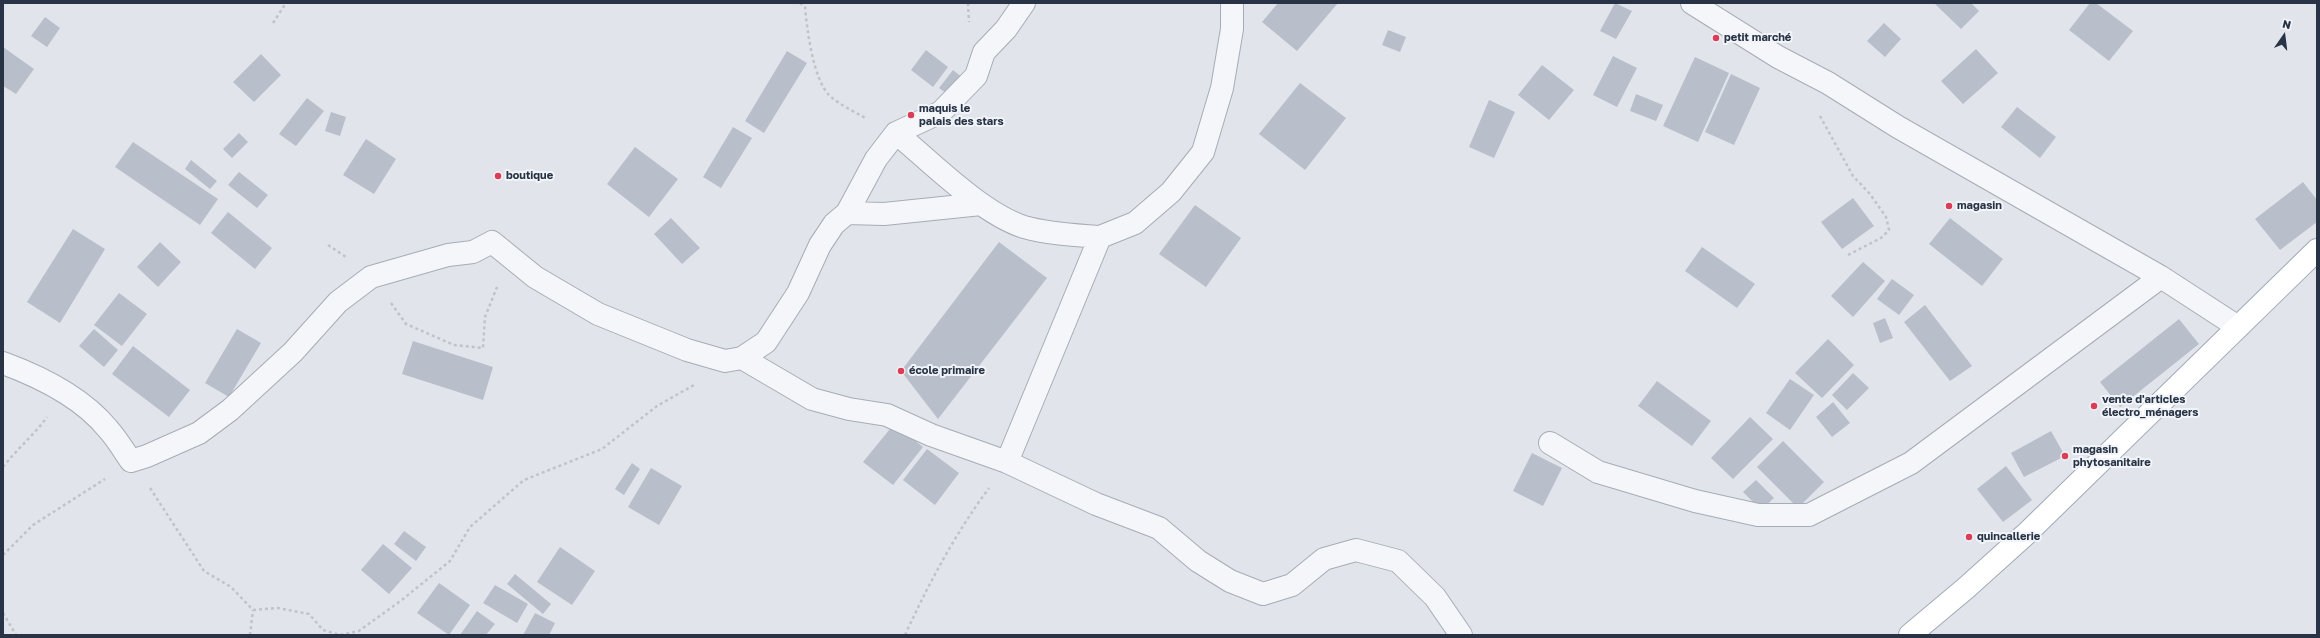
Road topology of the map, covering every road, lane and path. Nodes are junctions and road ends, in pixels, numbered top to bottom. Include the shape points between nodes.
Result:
1 (286, 3) edge
2 (800, 3) edge
3 (805, 3) edge
4 (1024, 3) edge
5 (1232, 3) edge
6 (1692, 3) edge
7 (805, 7) junction
8 (273, 22) dead end
9 (1819, 115) dead end
10 (896, 133) junction
11 (981, 204) junction
12 (847, 213) junction
13 (1100, 237) junction
14 (492, 242) junction
15 (2317, 250) edge
16 (1848, 255) dead end
17 (371, 276) junction
18 (2162, 277) junction
19 (2238, 327) junction
20 (733, 360) junction
21 (3, 363) edge
22 (69, 394) junction
23 (1550, 444) dead end
24 (131, 461) junction
25 (1007, 462) junction
26 (3, 467) edge
27 (3, 555) edge
28 (253, 610) junction
29 (3, 613) edge
30 (16, 635) edge
31 (250, 635) edge
32 (905, 635) edge
33 (1461, 635) edge
34 (1910, 635) edge

1 - 8 path
2 - 7 path
3 - 7 path
4 - 10 street via 1006,29 984,52 976,76 941,112
5 - 13 street via 1232,29 1222,88 1203,152 1171,192 1135,223
6 - 18 street via 1778,57 1828,83 1898,128
7 - 10 path via 808,40 821,83 830,96 886,131
9 - 16 path via 1853,176 1886,217 1889,230 1881,238
10 - 11 street
10 - 12 street via 876,159
11 - 12 street via 884,214
11 - 13 street via 1023,226 1055,233
12 - 20 street via 834,224 820,245 798,293 766,342
13 - 25 street
14 - 17 street via 473,252 448,255
14 - 17 path via 502,268 492,304 485,316 483,348 454,345 406,324
14 - 20 street via 534,277 598,314 688,350
15 - 19 main road
17 - 24 street via 338,302 292,352 230,410 199,433
18 - 19 street
18 - 23 street via 1910,463 1809,515 1758,514 1695,502 1598,472
19 - 34 main road via 2026,534
20 - 25 street via 812,399 849,409 887,415 931,435
20 - 28 path via 657,406 602,449 524,480 470,526 450,561 358,631 340,635 323,630 309,614 278,608
21 - 22 street via 27,372
22 - 24 street via 108,428
22 - 26 path via 59,401 34,435
24 - 27 path via 33,525
24 - 28 path via 204,571 231,587
25 - 32 path via 961,527 924,594
25 - 33 street via 1096,504 1159,528 1198,561 1230,581 1263,594 1292,585 1324,559 1356,550 1398,561 1435,597
28 - 31 path
29 - 30 path

